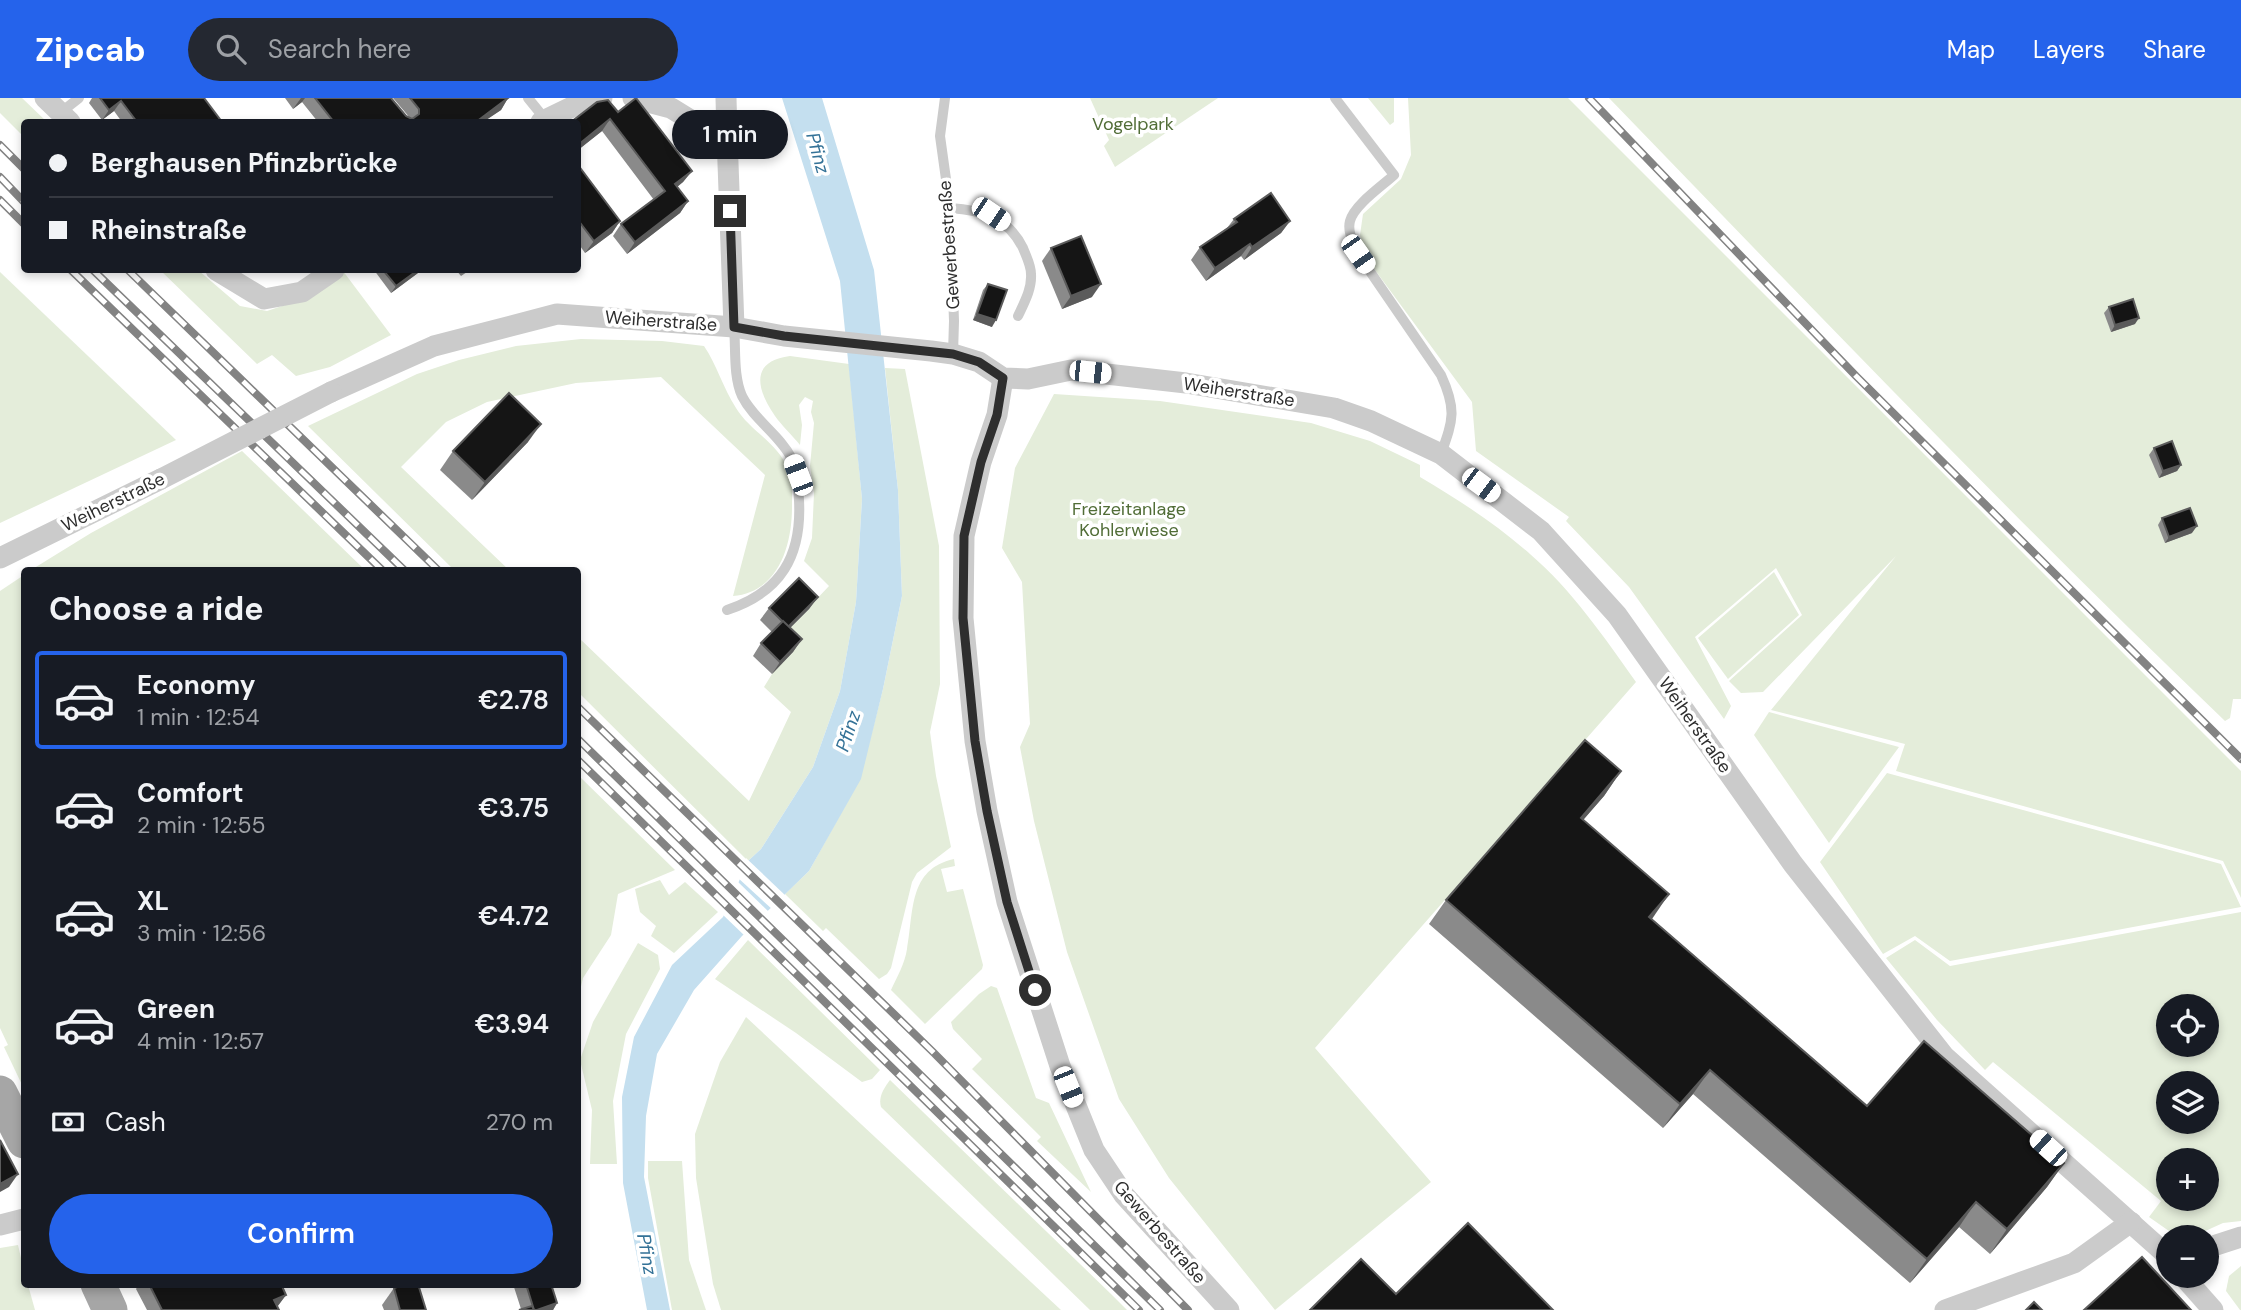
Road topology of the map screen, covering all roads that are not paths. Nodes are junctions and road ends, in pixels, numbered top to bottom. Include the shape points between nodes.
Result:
1 (79, 98) edge
2 (528, 98) edge
3 (602, 98) edge
4 (633, 98) edge
5 (726, 98) edge
6 (945, 98) edge
7 (1335, 98) edge
8 (58, 111) edge
9 (542, 119) edge
10 (547, 119) edge
11 (727, 136) junction
12 (950, 208) junction
13 (221, 273) edge
14 (330, 273) edge
15 (1018, 316) dead end
16 (734, 327) junction
17 (953, 354) junction
18 (1003, 378) junction
19 (1441, 454) junction
20 (0, 558) edge
21 (727, 610) dead end
22 (0, 1093) edge
23 (21, 1135) edge
24 (21, 1220) edge
25 (2131, 1222) junction
26 (0, 1225) edge
27 (2241, 1237) edge
28 (2156, 1244) edge
29 (2219, 1244) edge
30 (100, 1288) edge
31 (2194, 1288) edge
32 (110, 1310) edge
33 (1229, 1310) edge
34 (1945, 1310) edge
35 (2213, 1310) edge

1 - 8 lane
2 - 9 lane
3 - 10 street
4 - 11 street via 671,108 710,132
5 - 11 street
6 - 12 lane, Gewerbestraße via 940,136
7 - 19 lane via 1394,175 1355,210 1349,222 1350,235 1450,394 1452,422
11 - 16 street
12 - 15 lane via 991,214 1018,239 1031,274
12 - 17 lane, Gewerbestraße
13 - 14 street via 264,299 302,292
16 - 17 street, Weiherstraße
16 - 20 street, Weiherstraße, bridge via 557,314 434,346 331,392
16 - 21 lane via 742,396 791,458 798,475 799,511 798,538 781,575 750,603
17 - 18 street, Weiherstraße via 979,362
18 - 19 street, Weiherstraße via 1028,379 1071,370 1294,401 1371,421
18 - 33 street, Gewerbestraße via 964,536 963,618 975,741 1007,902 1060,1066 1094,1150 1124,1195
19 - 25 street, Weiherstraße via 1541,531 1617,615 1793,864 1944,1056
22 - 23 main road
24 - 26 street
25 - 28 street, Weiherstraße
25 - 34 street via 2074,1263
27 - 29 street
30 - 32 main road
31 - 35 street

